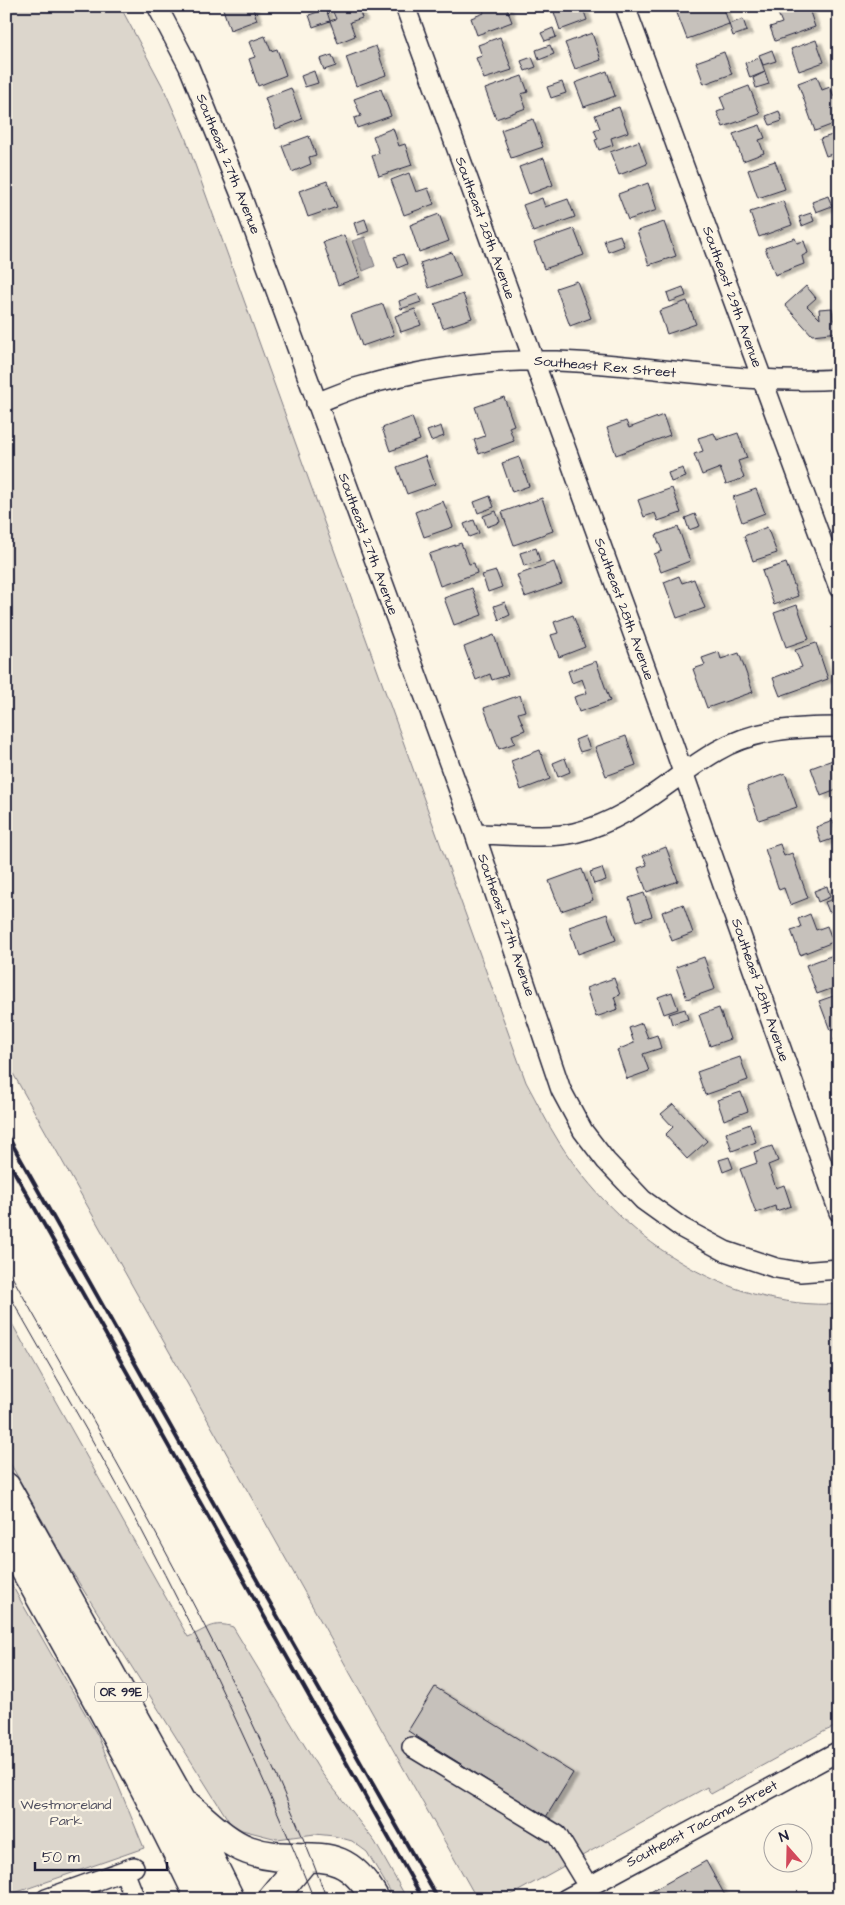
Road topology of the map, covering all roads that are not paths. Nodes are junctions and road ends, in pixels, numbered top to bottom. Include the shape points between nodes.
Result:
1 (157, 6) edge
2 (405, 6) edge
3 (625, 6) edge
4 (534, 360) junction
5 (762, 378) junction
6 (839, 379) edge
7 (316, 403) junction
8 (839, 588) edge
9 (839, 727) edge
10 (682, 775) junction
11 (475, 834) junction
12 (839, 1212) edge
13 (839, 1269) edge
14 (6, 1487) edge
15 (6, 1536) edge
16 (412, 1747) dead end
17 (839, 1751) edge
18 (182, 1802) junction
19 (305, 1859) junction
20 (588, 1886) junction
21 (46, 1899) edge
22 (135, 1899) edge
23 (200, 1899) edge
24 (230, 1899) edge
25 (272, 1899) edge
26 (375, 1899) edge
27 (566, 1899) edge

1 - 7 street, Southeast 27th Avenue via 189,67 242,195
2 - 4 street, Southeast 28th Avenue
3 - 5 street, Southeast 29th Avenue
4 - 5 street, Southeast Rex Street
4 - 7 street, Southeast Rex Street via 420,373 358,388
4 - 10 street, Southeast 28th Avenue
5 - 6 street, Southeast Rex Street
5 - 8 street, Southeast 29th Avenue
7 - 11 street, Southeast 27th Avenue
9 - 10 street via 802,727 757,734 718,750
10 - 11 street via 637,807 608,822 573,834
10 - 12 street, Southeast 28th Avenue
11 - 13 street, Southeast 27th Avenue via 561,1090 583,1131 606,1161 643,1200 682,1228 725,1251 776,1268 800,1272
14 - 18 highway, OR 99E
15 - 23 highway, OR 99E via 113,1726
16 - 20 street via 557,1835
17 - 20 street, Southeast Tacoma Street
18 - 19 highway via 235,1844 261,1854
18 - 24 highway, OR 99E
19 - 25 highway
19 - 26 highway via 319,1857 345,1864 363,1880
20 - 27 street, Southeast Tacoma Street
21 - 22 street via 129,1869

